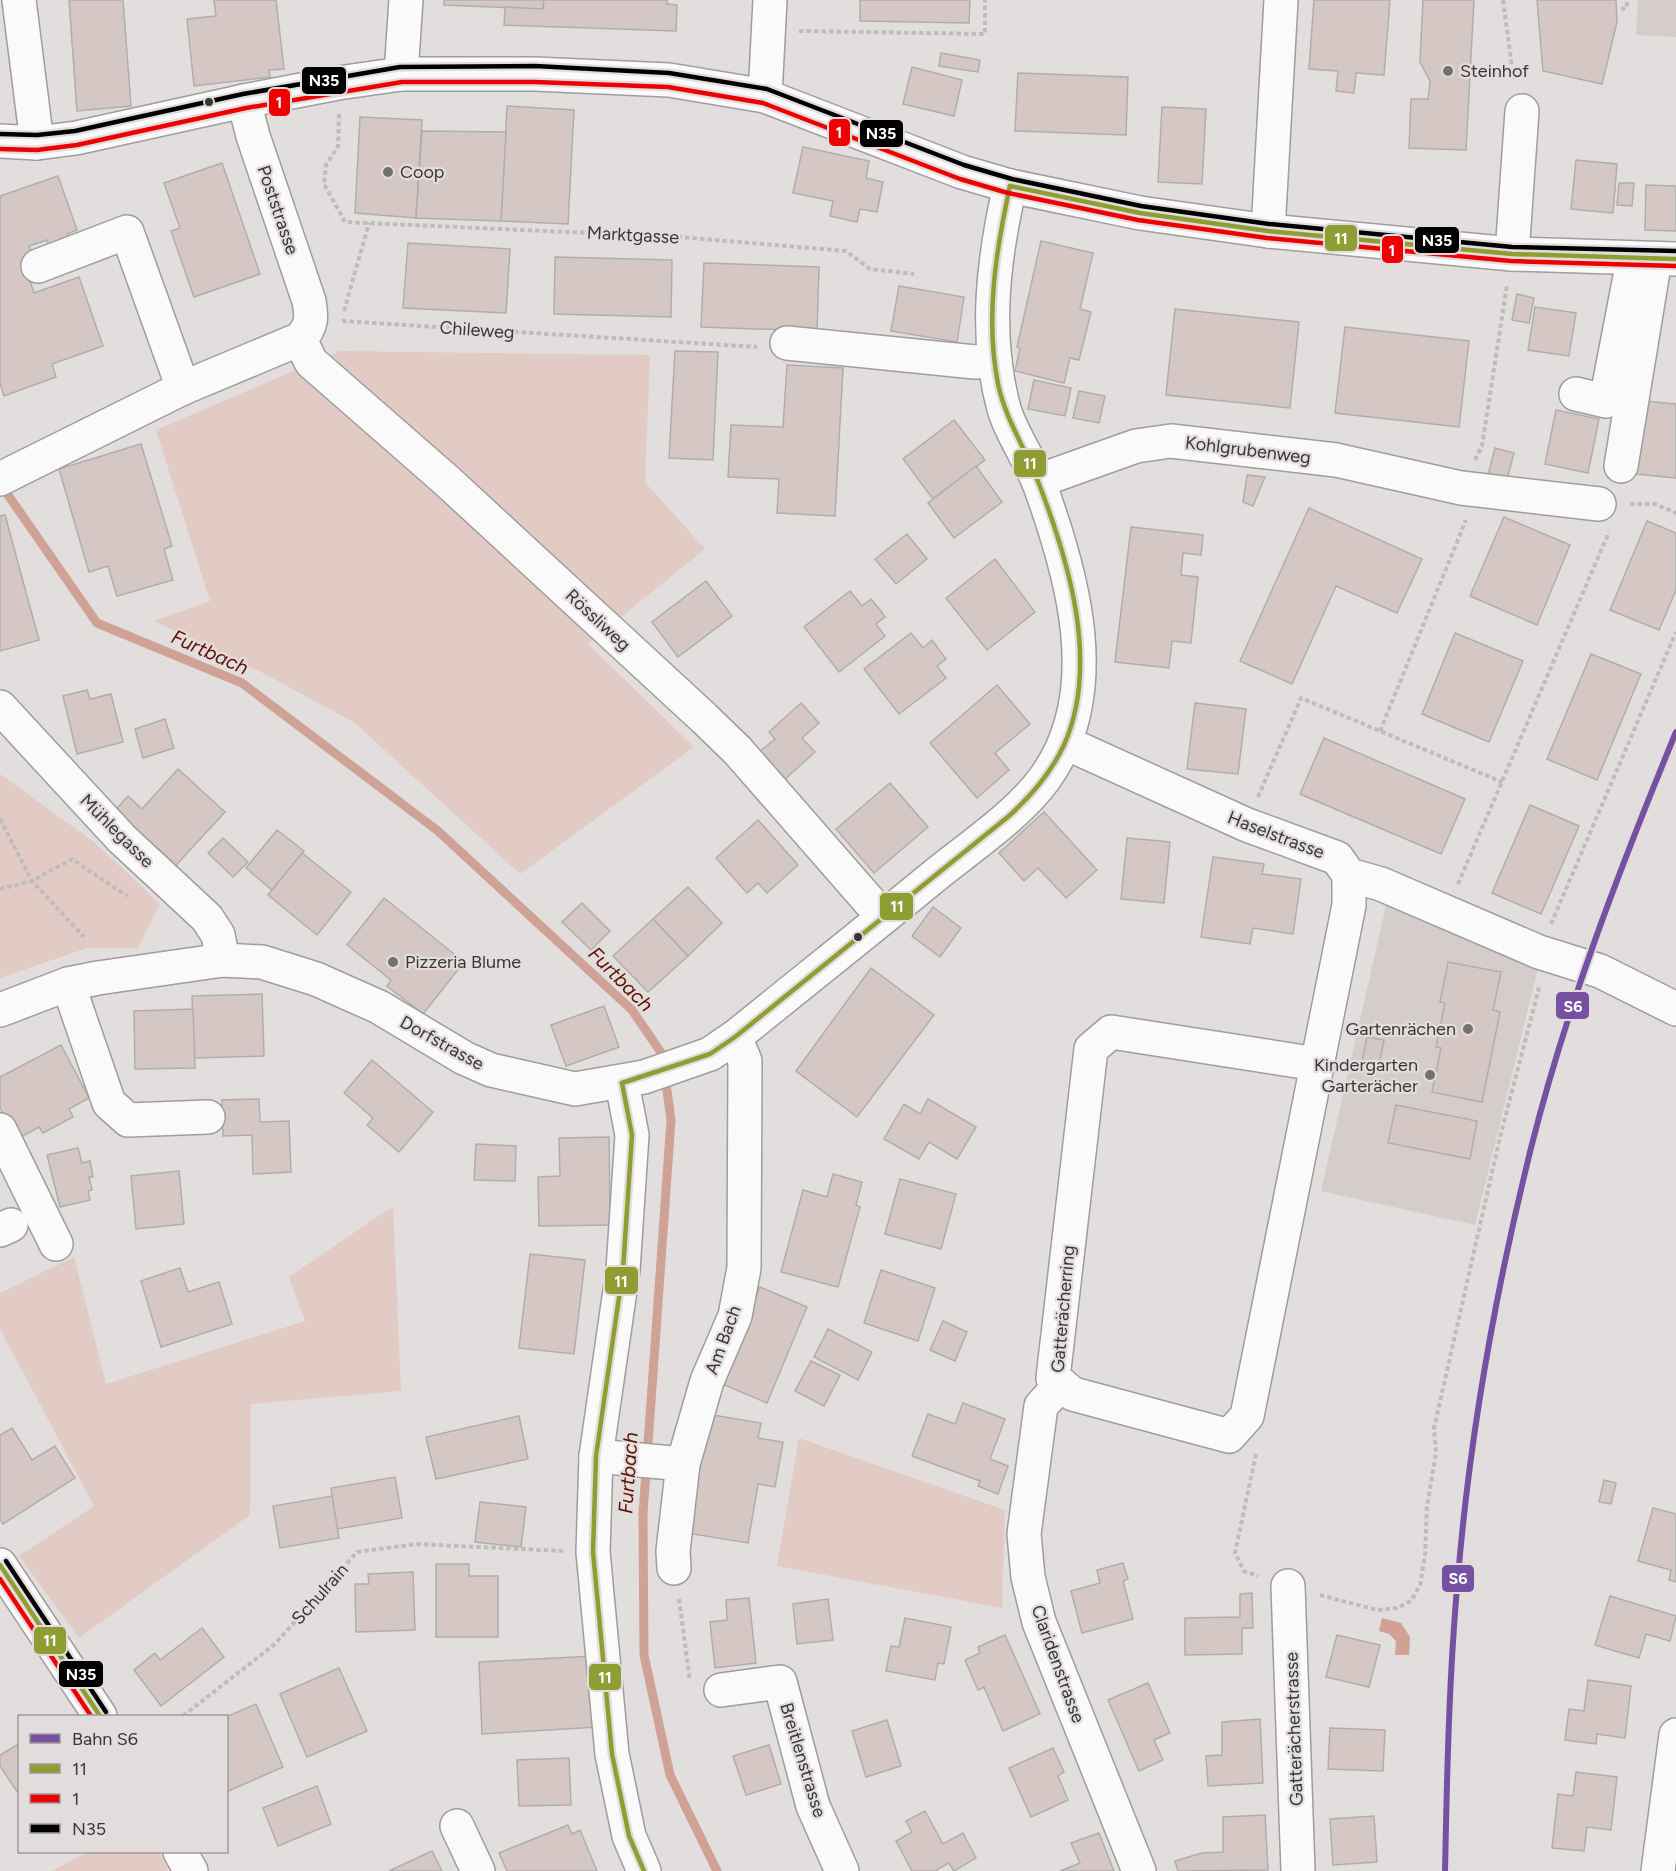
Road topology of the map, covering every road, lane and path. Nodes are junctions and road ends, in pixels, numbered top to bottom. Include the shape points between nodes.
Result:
1 (19, 0) edge
2 (406, 0) edge
3 (985, 0) edge
4 (1281, 0) edge
5 (1503, 0) edge
6 (1627, 0) edge
7 (1621, 9) dead end
8 (769, 15) edge
9 (401, 74) junction
10 (765, 96) junction
11 (244, 101) junction
12 (339, 108) dead end
13 (1522, 111) joint
14 (0, 141) edge
15 (37, 143) junction
16 (1010, 186) junction
17 (369, 223) junction
18 (1268, 231) junction
19 (1512, 254) junction
20 (1655, 259) edge
21 (38, 266) dead end
22 (914, 274) dead end
23 (345, 309) dead end
24 (306, 329) junction
25 (787, 343) joint
26 (995, 360) junction
27 (183, 388) junction
28 (1576, 394) dead end
29 (1621, 466) dead end
30 (4, 476) edge
31 (1038, 482) junction
32 (1470, 489) junction
33 (1610, 504) junction
34 (1676, 513) edge
35 (1676, 632) edge
36 (0, 707) edge
37 (1380, 731) junction
38 (1066, 743) junction
39 (1502, 782) junction
40 (0, 819) edge
41 (1246, 825) junction
42 (1349, 875) junction
43 (32, 881) junction
44 (0, 889) edge
45 (127, 896) dead end
46 (1447, 912) junction
47 (883, 917) junction
48 (84, 937) dead end
49 (1543, 953) junction
50 (223, 960) junction
51 (68, 984) junction
52 (1676, 1009) edge
53 (0, 1010) edge
54 (735, 1037) junction
55 (1317, 1064) junction
56 (633, 1080) junction
57 (208, 1117) dead end
58 (0, 1130) edge
59 (56, 1244) dead end
60 (1061, 1384) junction
61 (1236, 1428) junction
62 (608, 1456) junction
63 (676, 1463) junction
64 (593, 1552) junction
65 (674, 1569) joint
66 (4, 1580) edge
67 (1288, 1586) junction
68 (721, 1690) joint
69 (99, 1715) edge
70 (184, 1715) edge
71 (1675, 1741) edge
72 (458, 1826) dead end
73 (181, 1853) edge
74 (191, 1871) edge
75 (478, 1871) edge
76 (644, 1871) edge
77 (842, 1871) edge
78 (1139, 1871) edge
79 (1298, 1871) edge
80 (1658, 1871) edge

1 - 15 street
2 - 9 street
3 - 8 path via 985,34
4 - 18 street
5 - 13 path via 1511,72
6 - 7 path via 1627,8
8 - 10 street
9 - 10 street via 669,80
9 - 11 street
10 - 16 street via 962,172
11 - 15 street
11 - 24 street, Poststrasse via 309,300
12 - 17 path, Marktgasse via 338,147 326,165 324,184 345,222
13 - 19 street
14 - 15 street
16 - 18 street via 1140,213
16 - 26 street, Dorfstrasse via 997,242 993,282
17 - 22 path, Marktgasse via 680,237 846,251 870,269
17 - 23 path
18 - 19 street
19 - 20 street
19 - 32 path via 1482,446
20 - 28 street via 1606,401
20 - 29 street
21 - 27 street via 127,232
24 - 25 path, Chileweg via 766,348
24 - 27 street
24 - 47 street, Rössliweg via 311,363 446,480 738,751
25 - 26 street via 975,362
26 - 31 street, Dorfstrasse via 1005,410
27 - 30 street
31 - 32 street, Kohlgrubenweg via 1136,446 1171,441 1336,460
31 - 38 street, Dorfstrasse via 1067,573 1078,628 1078,673
32 - 33 street, Kohlgrubenweg
32 - 37 path
33 - 34 path via 1655,504
33 - 39 path
35 - 49 path
36 - 50 street, Mühlegasse via 122,839 207,918 218,935
37 - 39 path
37 - 41 path via 1301,698
38 - 41 street, Haselstrasse
38 - 47 street, Dorfstrasse via 1044,779 1002,821
39 - 46 path
40 - 43 path
41 - 42 street, Haselstrasse via 1337,858
42 - 46 street, Haselstrasse
42 - 55 street via 1349,905
43 - 44 path
43 - 45 path via 72,859
43 - 48 path
46 - 49 street, Haselstrasse
47 - 54 street, Dorfstrasse
49 - 52 street, Haselstrasse via 1600,971
49 - 67 path via 1434,1428 1436,1452 1420,1585 1411,1601 1377,1610
50 - 51 street, Dorfstrasse
50 - 56 street, Dorfstrasse via 262,962 316,979 379,1007 491,1070 574,1089
51 - 53 street, Dorfstrasse
51 - 57 street via 110,1103 128,1120
54 - 56 street, Dorfstrasse via 684,1065
54 - 63 street, Am Bach via 745,1061 744,1268 735,1316
55 - 60 street, Gatterächerring via 1112,1032 1091,1049 1053,1378
55 - 61 street via 1247,1416
56 - 62 street
58 - 59 street
60 - 61 street, Gatterächerring via 1072,1394 1229,1436
60 - 78 street, Claridenstrasse via 1041,1406 1024,1534 1028,1577 1039,1622
61 - 67 path via 1257,1450 1235,1553 1244,1571
62 - 63 street
62 - 64 street
63 - 65 street, Am Bach
64 - 70 path, Schulrain via 416,1544 357,1552 275,1644
64 - 76 street via 612,1754 629,1836
65 - 68 path via 693,1696
66 - 69 street
67 - 79 street, Gatterächerstrasse
68 - 77 street, Breitlenstrasse via 780,1682 813,1806
71 - 80 street
72 - 75 street
73 - 74 street

